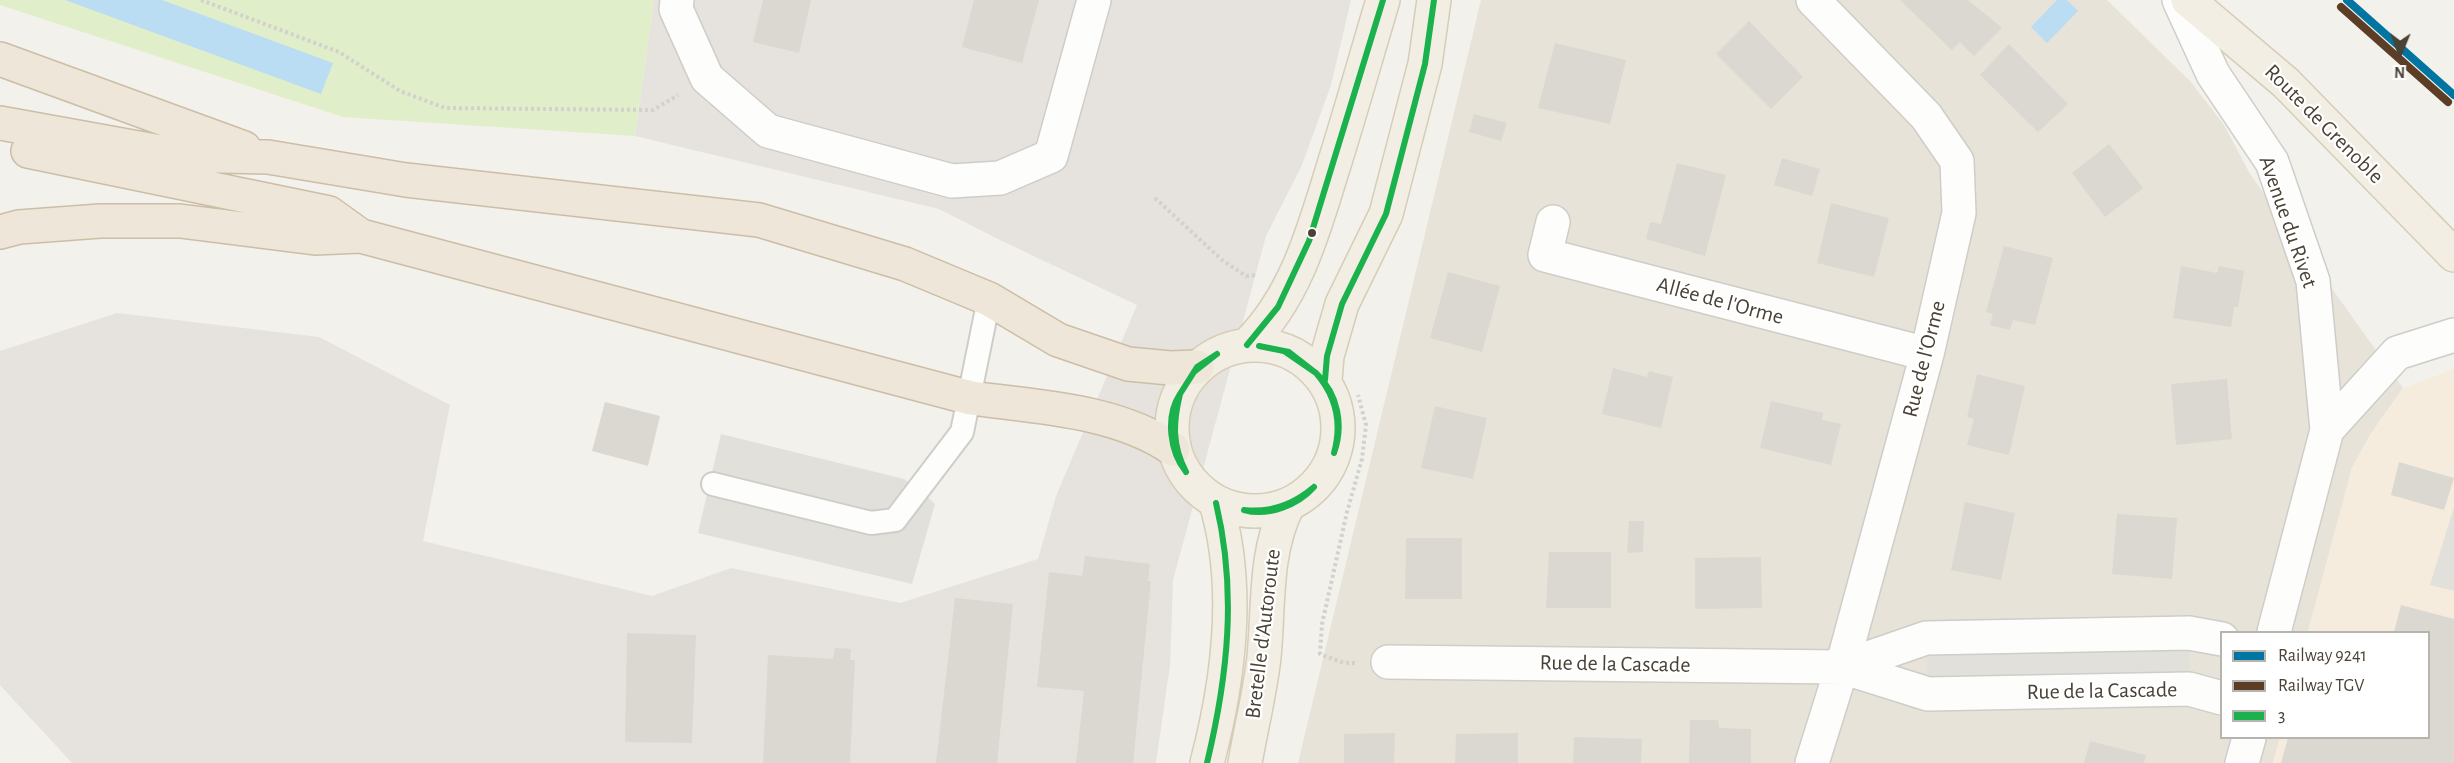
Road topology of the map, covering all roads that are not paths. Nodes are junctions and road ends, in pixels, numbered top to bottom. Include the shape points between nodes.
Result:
1 (676, 0) edge
2 (1094, 0) edge
3 (1383, 0) edge
4 (1434, 0) edge
5 (1813, 0) edge
6 (2179, 0) edge
7 (2188, 0) edge
8 (0, 59) edge
9 (0, 123) edge
10 (0, 146) edge
11 (268, 157) junction
12 (1553, 222) dead end
13 (0, 232) edge
14 (361, 236) junction
15 (2454, 255) edge
16 (989, 299) junction
17 (2454, 335) edge
18 (1247, 345) junction
19 (1927, 354) junction
20 (1197, 368) junction
21 (1325, 380) junction
22 (971, 398) junction
23 (2327, 430) junction
24 (1173, 449) junction
25 (713, 484) dead end
26 (1216, 503) junction
27 (1287, 507) junction
28 (2275, 631) edge
29 (2220, 639) edge
30 (1388, 662) road end
31 (1842, 667) junction
32 (2220, 698) edge
33 (2249, 739) edge
34 (1207, 763) edge
35 (1245, 763) edge
36 (1812, 763) edge
37 (2242, 763) edge

1 - 2 street via 676,9 706,78 768,131 952,181 1000,178 1051,156
3 - 18 main road via 1312,234 1293,282 1265,327
4 - 21 main road via 1425,64 1386,214 1342,304 1327,356
5 - 19 street, Rue de l'Orme via 1926,116 1957,160 1959,213
6 - 23 street, Avenue du Rivet via 2213,74 2272,162 2313,281
7 - 15 main road, Route de Grenoble via 2286,83
8 - 11 highway
9 - 11 highway via 177,155
10 - 14 highway via 329,213
11 - 16 highway via 406,180 759,220 904,264
12 - 19 street, Allée de l'Orme via 1545,255
13 - 14 highway via 100,221 180,222 315,238
14 - 22 highway
16 - 20 highway via 1058,340 1128,364
16 - 22 lane
17 - 23 street, Avenue du Rivet via 2397,353
18 - 20 main road via 1220,352
18 - 21 main road via 1277,347 1304,359
19 - 31 street, Rue de l'Orme
20 - 24 main road via 1179,391 1171,420
21 - 27 main road via 1337,407 1339,438 1330,466 1312,490
22 - 24 highway via 1115,422 1156,437
22 - 25 lane via 962,432 895,520 872,523
23 - 28 street, Avenue du Rivet
24 - 26 main road via 1189,481
26 - 27 main road via 1251,512
26 - 34 main road, Bretelle d'Autoroute via 1230,565 1227,658 1219,718
27 - 35 main road, Bretelle d'Autoroute via 1279,524 1269,570 1264,658
29 - 31 street, Rue de la Cascade via 2189,633 1926,638
30 - 31 street, Rue de la Cascade
31 - 32 street, Rue de la Cascade via 1928,694 2190,690
31 - 36 street, Rue de l'Orme
33 - 37 street

